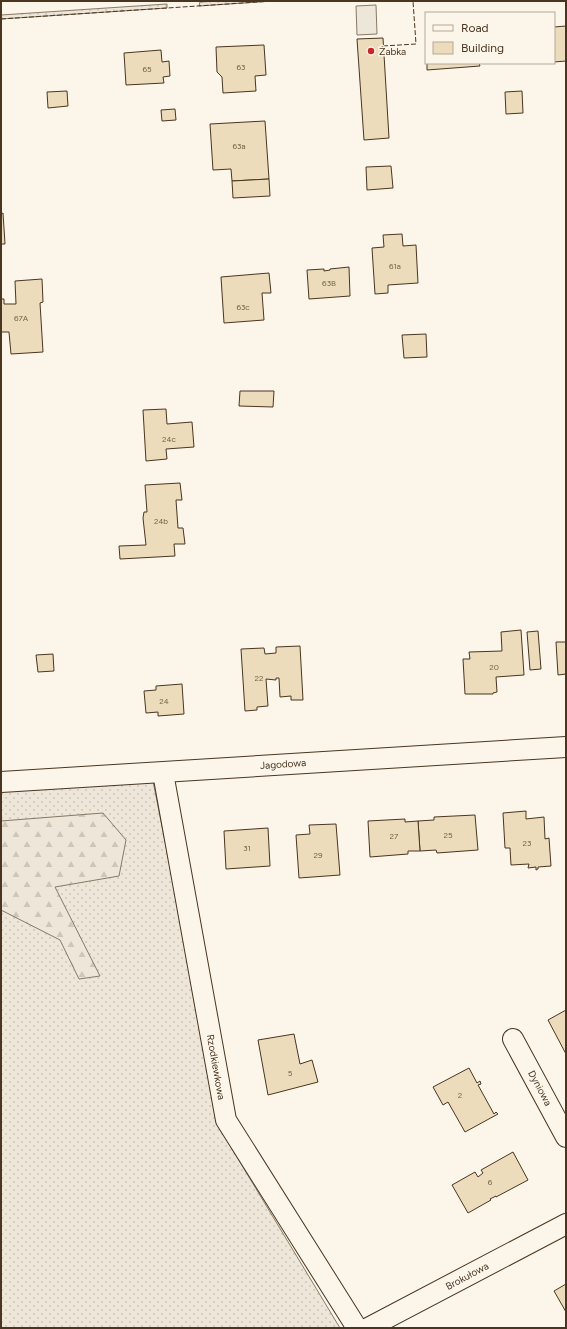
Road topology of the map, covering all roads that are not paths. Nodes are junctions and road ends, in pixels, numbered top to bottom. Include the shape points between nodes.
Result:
1 (566, 747) edge
2 (164, 773) junction
3 (1, 782) edge
4 (513, 1039) dead end
5 (566, 1137) edge
6 (566, 1224) edge
7 (357, 1328) edge
8 (368, 1328) edge

1 - 2 street, Jagodowa
2 - 3 street, Jagodowa
2 - 7 street, Rzodkiewkowa via 226,1120
4 - 5 street, Dyniowa
6 - 8 street, Brokułowa

